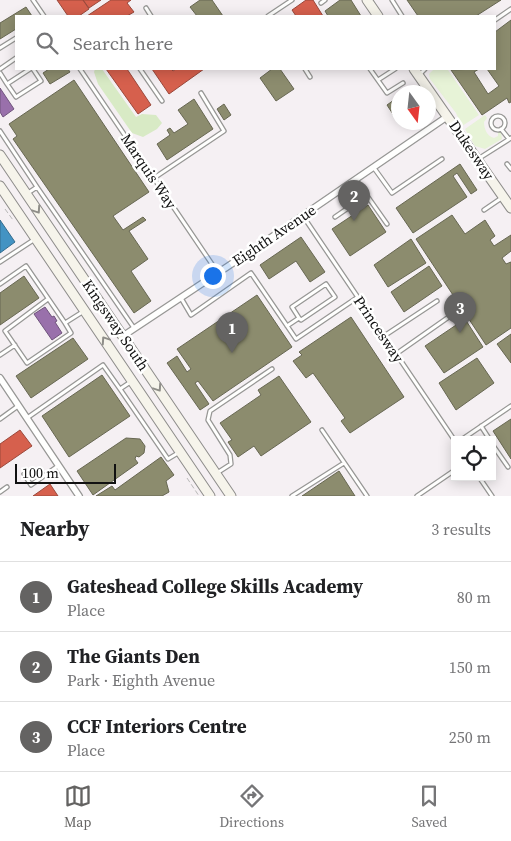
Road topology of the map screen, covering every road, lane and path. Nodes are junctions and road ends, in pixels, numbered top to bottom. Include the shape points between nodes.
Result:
1 (33, 0) edge
2 (292, 0) edge
3 (325, 0) edge
4 (367, 0) edge
5 (392, 0) edge
6 (321, 3) dead end
7 (146, 8) dead end
8 (511, 9) edge
9 (43, 15) edge
10 (150, 15) edge
11 (270, 15) edge
12 (377, 15) edge
13 (401, 15) edge
14 (496, 19) edge
15 (15, 39) edge
16 (0, 48) edge
17 (15, 59) edge
18 (0, 69) edge
19 (30, 70) edge
20 (33, 70) edge
21 (81, 70) edge
22 (141, 70) edge
23 (306, 70) edge
24 (371, 70) edge
25 (393, 70) edge
26 (419, 71) edge
27 (0, 73) edge
28 (310, 77) dead end
29 (378, 80) junction
30 (403, 82) dead end
31 (7, 84) junction
32 (201, 93) dead end
33 (162, 101) dead end
34 (448, 116) junction
35 (501, 129) junction
36 (0, 131) edge
37 (510, 139) edge
38 (0, 155) edge
39 (442, 159) dead end
40 (478, 159) junction
41 (507, 164) dead end
42 (374, 167) junction
43 (511, 169) edge
44 (154, 178) junction
45 (356, 179) junction
46 (0, 186) edge
47 (37, 187) junction
48 (26, 194) junction
49 (367, 195) junction
50 (504, 197) junction
51 (511, 208) edge
52 (484, 210) dead end
53 (303, 216) junction
54 (335, 217) dead end
55 (387, 224) dead end
56 (36, 238) junction
57 (0, 262) edge
58 (218, 273) junction
59 (0, 284) edge
60 (358, 297) junction
61 (181, 298) junction
62 (48, 299) junction
63 (437, 301) dead end
64 (84, 310) junction
65 (453, 314) dead end
66 (299, 318) junction
67 (65, 324) junction
68 (287, 326) junction
69 (134, 328) junction
70 (123, 336) junction
71 (384, 336) junction
72 (15, 345) junction
73 (396, 354) junction
74 (0, 355) edge
75 (272, 369) dead end
76 (0, 378) edge
77 (132, 380) junction
78 (120, 389) junction
79 (18, 406) junction
80 (511, 406) edge
81 (27, 418) junction
82 (0, 419) edge
83 (481, 426) junction
84 (322, 430) dead end
85 (452, 436) edge
86 (467, 436) edge
87 (487, 436) edge
88 (496, 450) edge
89 (180, 452) junction
90 (344, 462) junction
91 (59, 466) junction
92 (508, 467) dead end
93 (451, 473) edge
94 (24, 474) dead end
95 (216, 474) junction
96 (482, 481) edge
97 (7, 487) dead end
98 (0, 492) edge
99 (79, 496) edge
100 (210, 496) edge
101 (231, 496) edge
102 (292, 496) edge
103 (367, 496) edge
104 (416, 496) edge
105 (492, 496) edge

1 - 9 lane
2 - 11 lane
3 - 6 lane
4 - 12 street
5 - 13 lane
7 - 10 lane
8 - 14 lane
15 - 16 lane
17 - 18 lane
19 - 31 lane
20 - 31 lane via 41,81 16,97
21 - 44 lane, Marquis Way
22 - 33 lane
23 - 28 lane
24 - 29 lane
25 - 29 lane
26 - 34 street, Dukesway
27 - 31 lane
29 - 30 lane via 387,93
32 - 44 lane via 224,131
34 - 40 street, Dukesway
34 - 42 street, Eighth Avenue
35 - 35 lane via 492,125 496,116 504,119
35 - 37 lane
36 - 47 lane
37 - 40 lane
38 - 48 street, Kingsway South
39 - 42 lane via 392,193
40 - 50 street, Dukesway
41 - 43 lane
42 - 45 street, Eighth Avenue
44 - 58 lane, Marquis Way
45 - 49 lane
45 - 53 street, Eighth Avenue
46 - 56 street, Kingsway South
47 - 48 lane
47 - 69 lane
48 -> 70 street, Kingsway South
49 - 54 lane
49 - 55 lane
50 - 51 street, Dukesway
50 - 52 lane
53 - 58 street, Eighth Avenue
53 - 60 lane, Princesway
56 - 57 lane
56 - 64 street, Kingsway South
58 - 61 street, Eighth Avenue
59 - 62 lane via 26,266
60 - 68 lane via 296,339
60 - 71 lane, Princesway
61 - 68 lane via 191,315 251,274
61 - 69 street, Eighth Avenue
62 - 67 lane
62 - 72 lane via 5,331
63 - 71 lane
64 - 67 lane
77 -> 64 street, Kingsway South
65 - 73 lane
66 - 66 lane via 292,307 326,284 335,297 301,320
66 - 68 lane
67 - 72 lane via 71,333 27,363
69 - 70 street, Eighth Avenue
70 -> 95 street, Kingsway South
71 - 73 lane, Princesway
72 - 74 lane
73 - 85 lane, Princesway
75 - 95 lane via 210,411 208,420 230,454 231,464
76 - 79 street
77 - 78 lane
77 - 89 street, Kingsway South
78 - 81 lane via 103,365
78 - 89 lane via 168,459
79 - 81 street
79 - 82 lane
80 - 83 lane
81 - 91 street
83 - 86 lane
83 - 87 lane
84 - 90 lane
88 - 92 lane
89 - 100 street, Kingsway South
90 - 102 lane
90 - 103 lane
91 - 94 lane via 31,485
91 - 99 street
93 - 104 lane
95 - 101 street, Kingsway South
96 - 105 lane
97 - 98 lane

